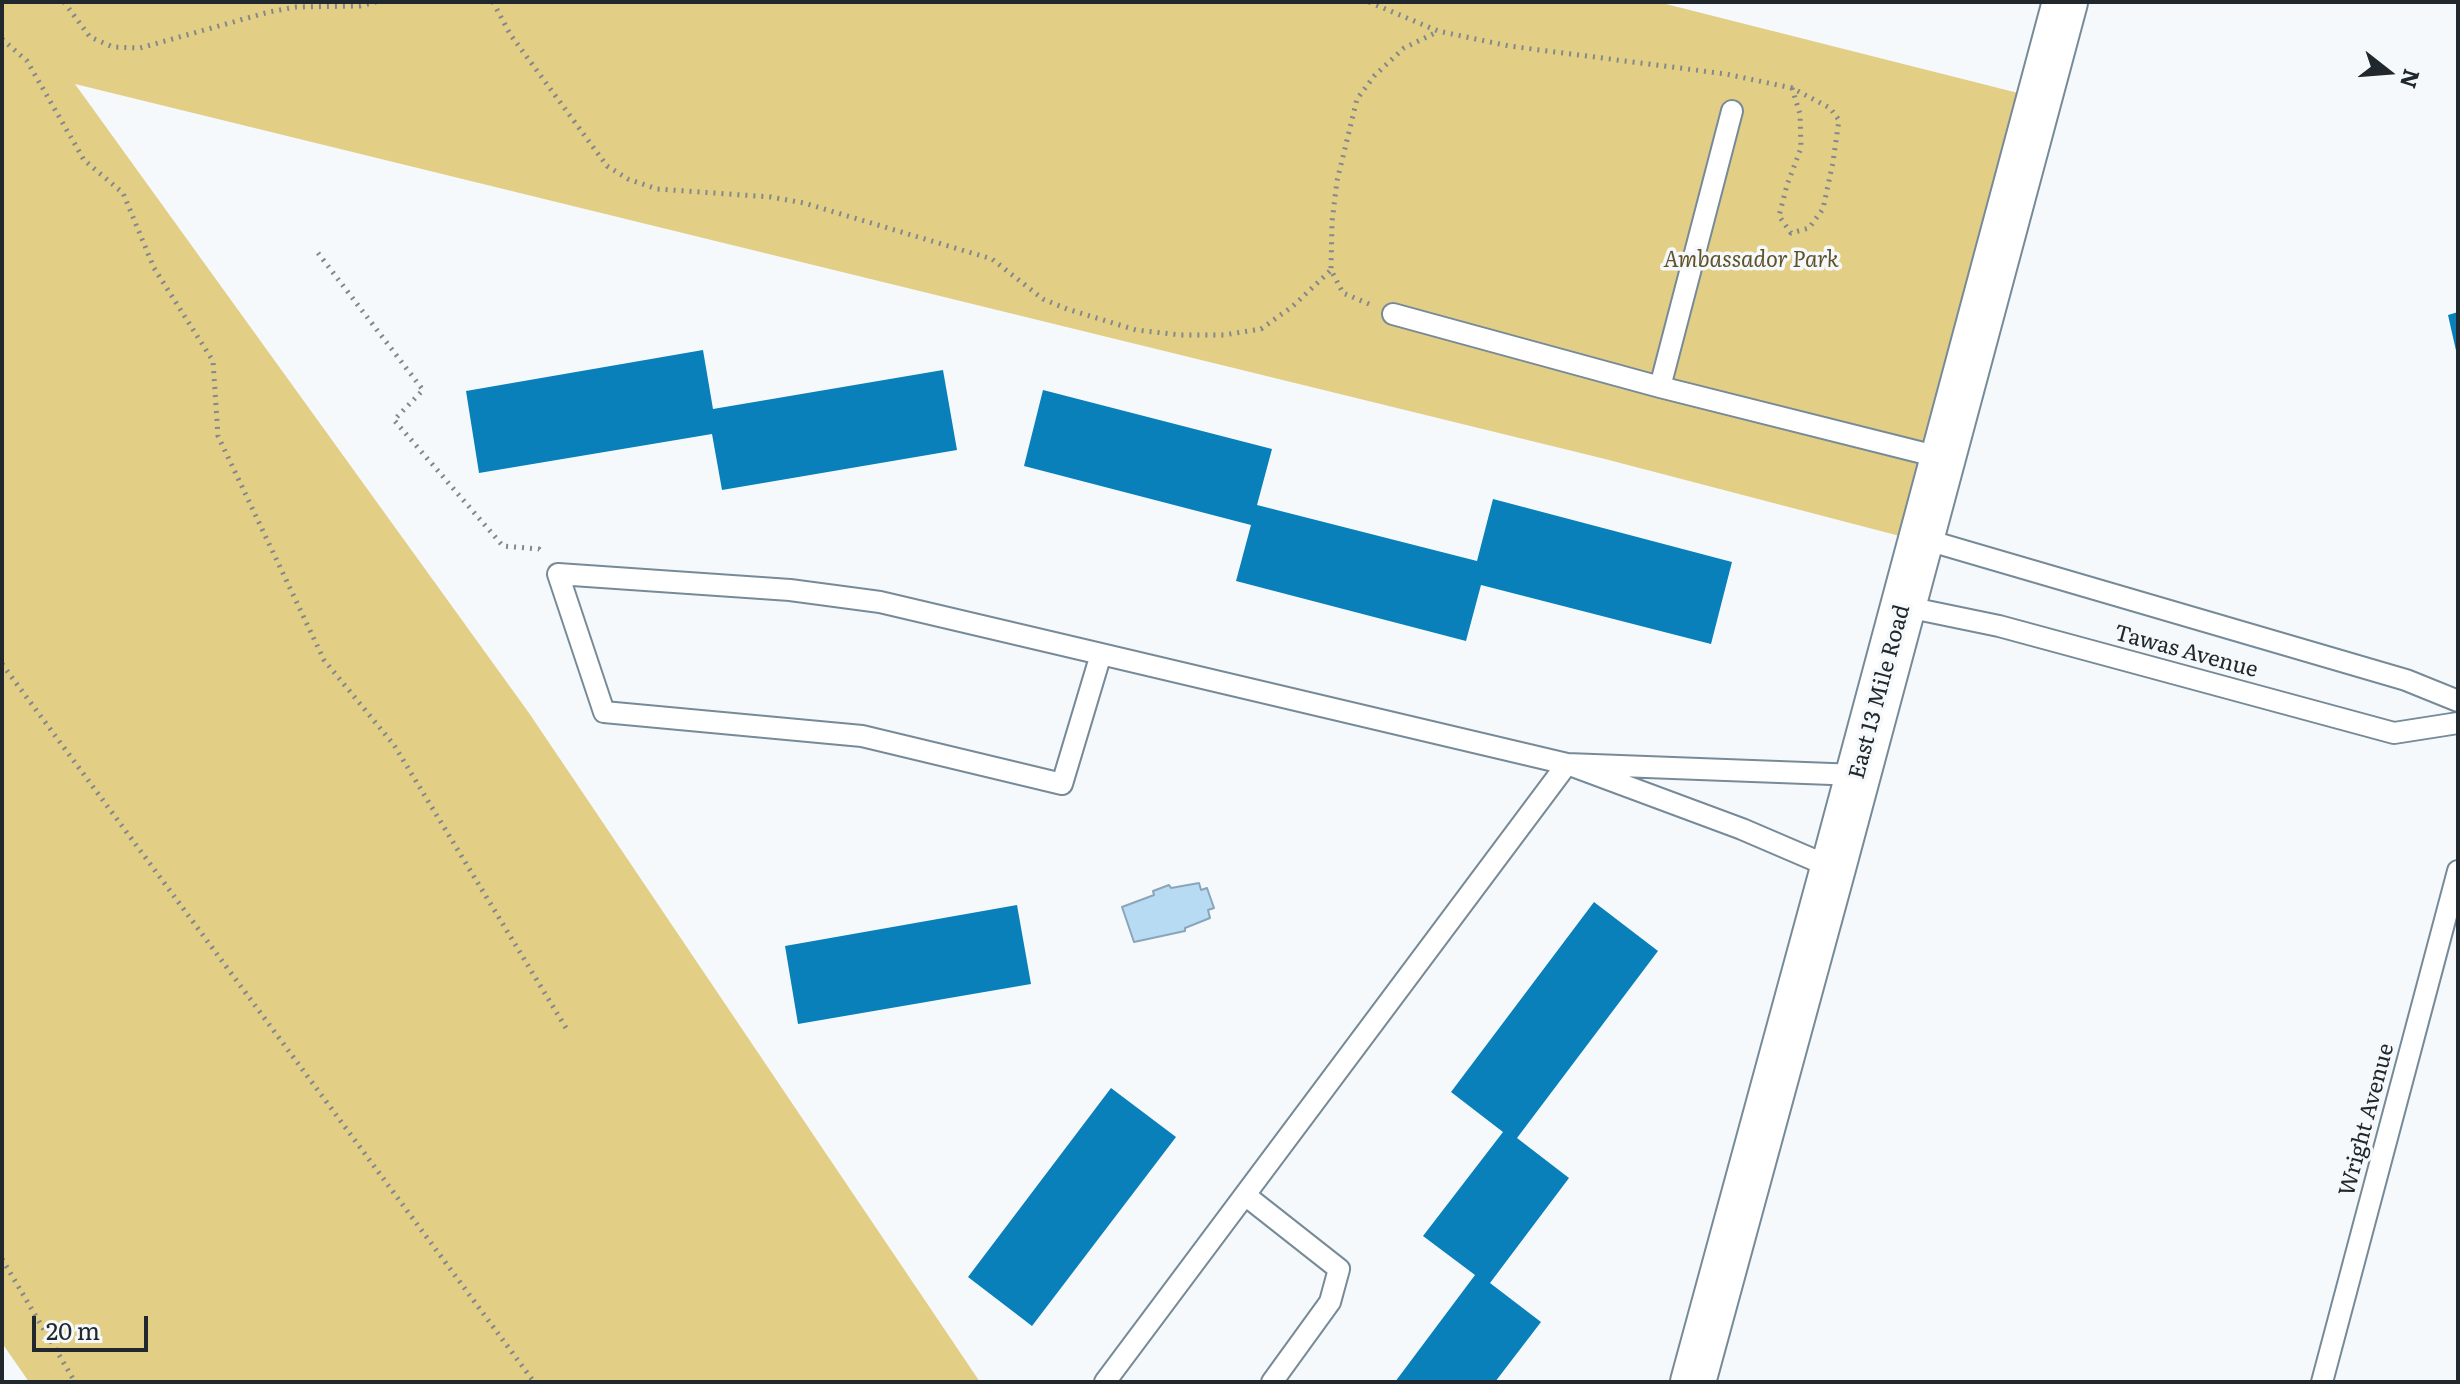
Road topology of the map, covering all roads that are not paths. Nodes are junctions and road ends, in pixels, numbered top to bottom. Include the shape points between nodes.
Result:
1 (2065, 2) edge
2 (1732, 111) dead end
3 (1393, 314) road end
4 (1660, 387) junction
5 (1943, 458) junction
6 (1920, 538) junction
7 (1902, 606) junction
8 (1101, 654) junction
9 (2458, 701) edge
10 (2458, 723) edge
11 (1567, 764) junction
12 (1858, 775) junction
13 (1833, 868) junction
14 (2458, 871) edge
15 (1245, 1195) junction
16 (1105, 1382) edge
17 (1272, 1382) edge
18 (1693, 1382) edge
19 (2322, 1382) edge

1 - 5 main road, East 13 Mile Road
2 - 4 lane
3 - 4 lane
4 - 5 lane
5 - 6 main road, East 13 Mile Road
6 - 7 main road, East 13 Mile Road
6 - 9 lane, Tawas Avenue via 2391,676
7 - 10 lane, Tawas Avenue via 1999,626 2394,733
7 - 12 main road, East 13 Mile Road
8 - 8 lane via 880,602 790,590 558,574 604,712 862,736 1062,784
8 - 11 lane
11 - 12 lane
11 - 13 lane
11 - 15 lane
12 - 13 main road, East 13 Mile Road
13 - 18 main road, East 13 Mile Road
14 - 19 lane, Wright Avenue
15 - 16 lane
15 - 17 lane via 1339,1269 1330,1302

